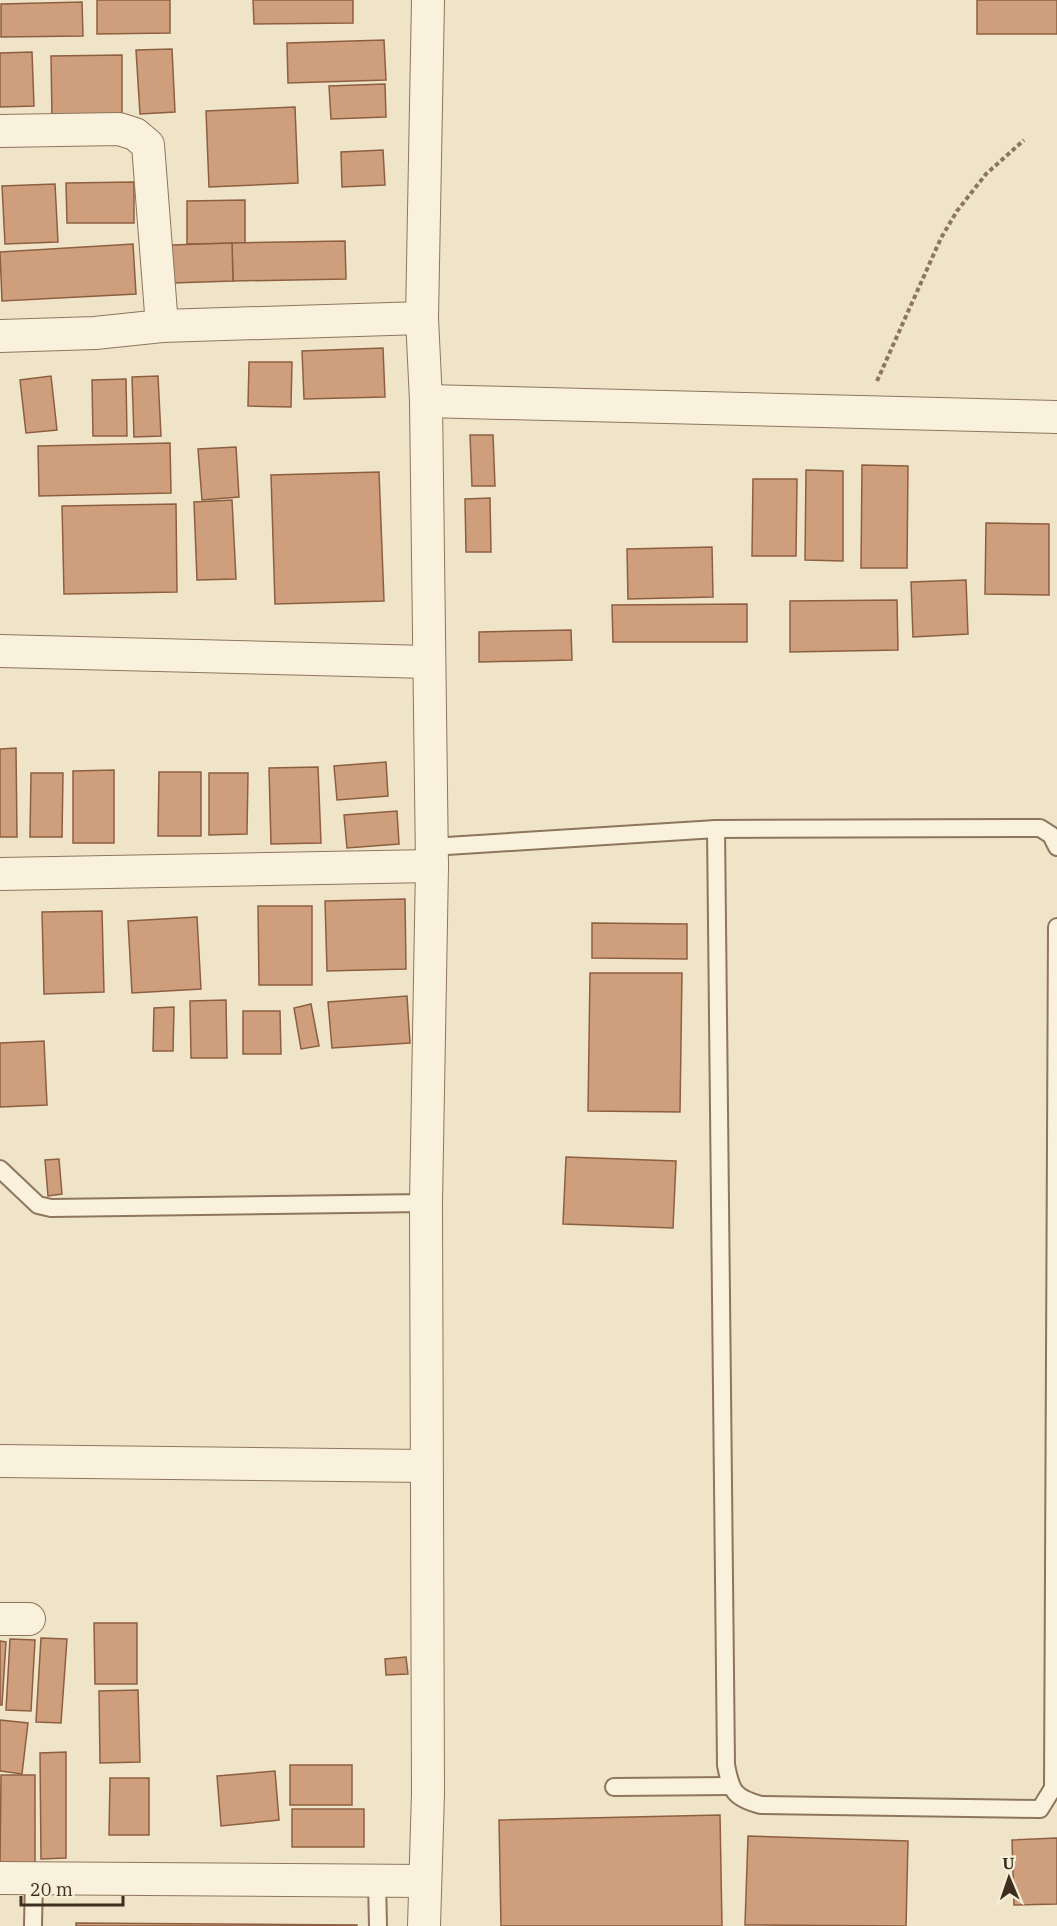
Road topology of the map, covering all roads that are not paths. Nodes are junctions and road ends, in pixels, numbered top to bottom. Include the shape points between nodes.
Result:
1 (428, 0) edge
2 (0, 131) edge
3 (422, 318) junction
4 (162, 326) junction
5 (0, 336) edge
6 (426, 401) junction
7 (1057, 417) edge
8 (0, 651) edge
9 (428, 662) junction
10 (716, 829) junction
11 (1057, 847) edge
12 (432, 856) junction
13 (0, 874) edge
14 (1057, 927) edge
15 (0, 1170) edge
16 (426, 1203) junction
17 (0, 1461) edge
18 (426, 1466) junction
19 (730, 1786) junction
20 (614, 1787) dead end
21 (0, 1878) edge
22 (34, 1879) junction
23 (377, 1881) junction
24 (424, 1881) junction
25 (33, 1926) edge
26 (378, 1926) edge
27 (424, 1926) edge

1 - 3 street
2 - 4 street via 119,129 135,134 148,145
3 - 4 street
3 - 6 street
4 - 5 street
6 - 7 street
6 - 9 street
8 - 9 street
9 - 12 street
10 - 11 lane via 1040,828 1051,835
10 - 12 lane
10 - 19 lane via 726,1765
12 - 13 street
12 - 16 street
14 - 19 lane via 1050,1796 1040,1809 761,1805 741,1800
15 - 16 lane via 38,1205 51,1208
16 - 18 street
17 - 18 street
18 - 24 street via 428,1793
19 - 20 lane
21 - 22 street
22 - 23 street
22 - 25 lane
23 - 24 street
23 - 26 lane
24 - 27 street

